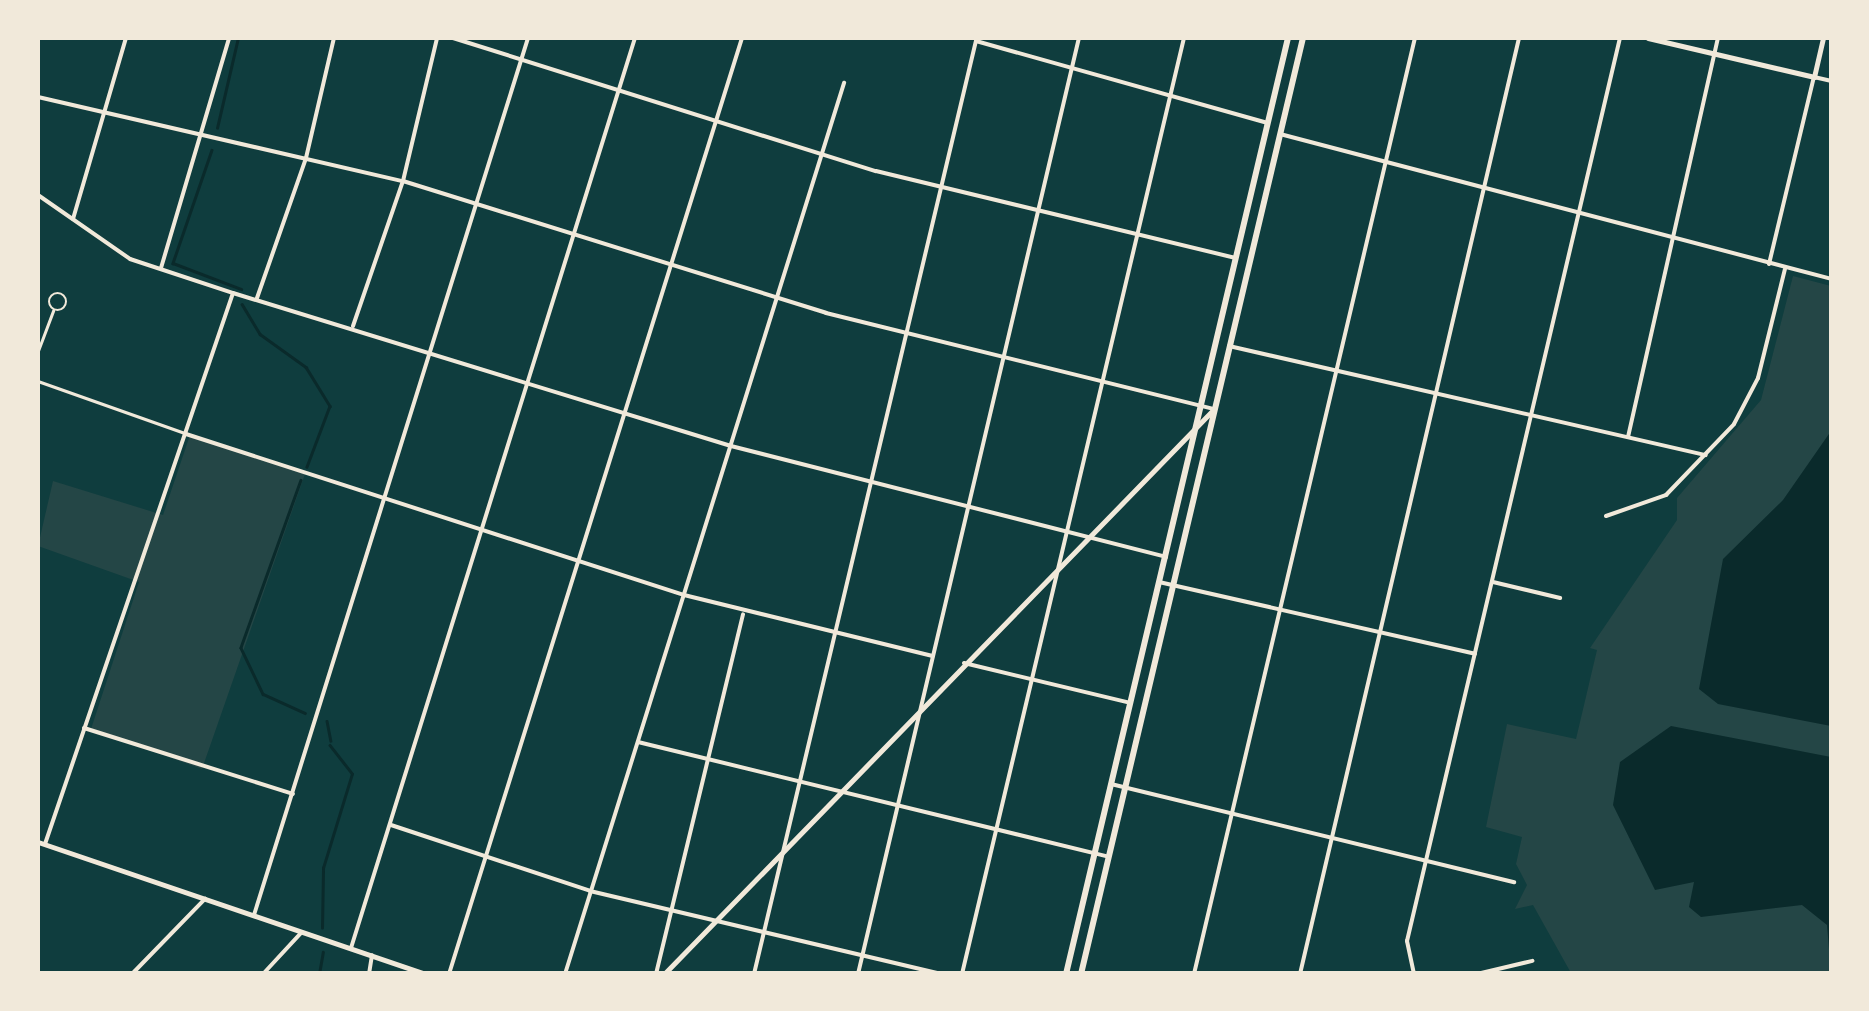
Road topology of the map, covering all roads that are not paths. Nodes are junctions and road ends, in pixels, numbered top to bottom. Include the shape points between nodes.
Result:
1 (126, 38) edge
2 (228, 38) edge
3 (334, 38) edge
4 (436, 38) edge
5 (453, 38) edge
6 (528, 38) edge
7 (635, 38) edge
8 (742, 38) edge
9 (1078, 38) edge
10 (1184, 38) edge
11 (1288, 38) edge
12 (1303, 38) edge
13 (1415, 38) edge
14 (1518, 38) edge
15 (1620, 38) edge
16 (1648, 38) edge
17 (1718, 38) edge
18 (1823, 38) edge
19 (1714, 54) junction
20 (522, 58) junction
21 (1072, 68) junction
22 (1814, 77) junction
23 (1832, 81) edge
24 (844, 83) dead end
25 (618, 90) junction
26 (1169, 94) junction
27 (38, 98) edge
28 (108, 113) junction
29 (715, 121) junction
30 (1268, 123) junction
31 (1280, 134) junction
32 (205, 135) junction
33 (822, 154) junction
34 (306, 158) junction
35 (1386, 160) junction
36 (404, 181) junction
37 (942, 186) junction
38 (1483, 188) junction
39 (38, 195) edge
40 (478, 203) junction
41 (1038, 210) junction
42 (1578, 212) junction
43 (73, 219) junction
44 (574, 234) junction
45 (1136, 235) junction
46 (1672, 239) junction
47 (1236, 258) junction
48 (671, 264) junction
49 (1770, 264) junction
50 (161, 268) junction
51 (1786, 269) junction
52 (1832, 279) edge
53 (233, 292) junction
54 (257, 298) junction
55 (777, 298) junction
56 (54, 310) dead end
57 (352, 328) junction
58 (906, 333) junction
59 (1228, 346) junction
60 (38, 351) edge
61 (431, 352) junction
62 (1004, 357) junction
63 (1335, 372) junction
64 (38, 381) edge
65 (527, 382) junction
66 (1207, 382) junction
67 (1101, 384) junction
68 (1220, 385) junction
69 (1434, 395) junction
70 (1201, 406) junction
71 (1214, 409) junction
72 (624, 413) junction
73 (1532, 418) junction
74 (1196, 425) junction
75 (186, 434) junction
76 (1628, 437) junction
77 (731, 446) junction
78 (1706, 456) junction
79 (870, 482) junction
80 (382, 501) junction
81 (968, 506) junction
82 (1606, 516) dead end
83 (480, 532) junction
84 (1066, 532) junction
85 (1087, 537) junction
86 (1166, 557) junction
87 (577, 562) junction
88 (1058, 567) junction
89 (1159, 582) junction
90 (1493, 582) junction
91 (1172, 585) junction
92 (684, 596) junction
93 (1560, 598) dead end
94 (1279, 610) junction
95 (743, 612) junction
96 (1378, 630) junction
97 (834, 632) junction
98 (1476, 654) junction
99 (933, 656) junction
100 (964, 663) junction
101 (1031, 679) junction
102 (1130, 702) junction
103 (920, 708) junction
104 (84, 728) junction
105 (638, 742) junction
106 (705, 762) junction
107 (799, 780) junction
108 (1111, 784) junction
109 (1124, 788) junction
110 (841, 790) junction
111 (292, 794) junction
112 (898, 804) junction
113 (1230, 815) junction
114 (390, 824) junction
115 (995, 830) junction
116 (1328, 838) junction
117 (41, 843) edge
118 (783, 850) junction
119 (485, 854) junction
120 (1094, 854) junction
121 (1108, 857) junction
122 (1426, 860) junction
123 (1514, 882) dead end
124 (590, 891) junction
125 (205, 899) junction
126 (667, 912) junction
127 (254, 916) junction
128 (714, 923) junction
129 (303, 932) junction
130 (764, 932) junction
131 (350, 948) junction
132 (372, 955) junction
133 (862, 955) junction
134 (1532, 961) dead end
135 (264, 973) edge
136 (132, 974) edge
137 (368, 974) edge
138 (425, 974) edge
139 (449, 974) edge
140 (566, 974) edge
141 (656, 974) edge
142 (664, 974) edge
143 (754, 974) edge
144 (858, 974) edge
145 (941, 974) edge
146 (962, 974) edge
147 (1066, 974) edge
148 (1080, 974) edge
149 (1194, 974) edge
150 (1300, 974) edge
151 (1414, 974) edge
152 (1477, 974) edge

1 - 28 street
2 - 32 street
3 - 34 street
4 - 36 street
5 - 20 street
6 - 20 street
7 - 25 street
8 - 29 street
9 - 21 street
10 - 26 street
11 - 30 main road
12 - 31 main road
13 - 35 street
14 - 38 street
15 - 42 street
16 - 19 street
17 - 19 street
18 - 22 street
19 - 22 street
19 - 46 street
20 - 25 street
20 - 40 street
21 - 26 street
21 - 37 street via 976,41
21 - 41 street
22 - 23 street
22 - 49 street
24 - 33 street
25 - 29 street
25 - 44 street
26 - 30 street
26 - 45 street
27 - 28 street
28 - 32 street
28 - 43 street
29 - 33 street
29 - 48 street
30 - 47 main road
31 - 35 street
31 - 59 main road
32 - 34 street
32 - 50 street
33 - 37 street
33 - 55 street
34 - 36 street
34 - 54 street
35 - 38 street
35 - 63 street
36 - 40 street
36 - 57 street
37 - 41 street
37 - 58 street
38 - 42 street
38 - 69 street
39 - 43 street
40 - 44 street
40 - 61 street
41 - 45 street
41 - 62 street
42 - 46 street
42 - 73 street
43 - 50 street
44 - 48 street
44 - 65 street
45 - 47 street
45 - 67 street
46 - 49 street
46 - 76 street
47 - 66 main road
48 - 55 street
48 - 72 street
49 - 51 street
50 - 53 street
51 - 52 street
51 - 78 street via 1754,387
53 - 54 street
53 - 75 street
54 - 57 street
55 - 58 street
55 - 77 street
56 - 60 lane
57 - 61 street
58 - 62 street
58 - 79 street
59 - 63 street
59 - 68 main road
61 - 65 street
61 - 80 street
62 - 67 street
62 - 81 street
63 - 69 street
63 - 94 street
64 - 75 lane
65 - 72 street
65 - 83 street
66 - 68 street
66 - 70 main road
67 - 70 street
67 - 84 street
68 - 71 main road
69 - 73 street
69 - 96 street
70 - 71 street
70 - 74 main road
71 - 74 street
71 - 91 main road
72 - 77 street
72 - 87 street
73 - 76 street
73 - 90 street
74 - 85 street
74 - 86 main road
75 - 80 street
75 - 104 street
76 - 78 street
77 - 79 street
77 - 92 street
78 - 82 street via 1666,496
79 - 81 street
79 - 97 street
80 - 83 street
80 - 111 street
81 - 84 street
81 - 99 street
83 - 87 street
83 - 114 street
84 - 85 street
84 - 88 street
85 - 86 street
85 - 88 street
86 - 89 main road
87 - 92 street
87 - 119 street
88 - 100 street
88 - 101 street
89 - 91 street
89 - 102 main road
90 - 93 street
90 - 98 street
91 - 94 street
91 - 109 main road
92 - 95 street
92 - 105 street
94 - 96 street
94 - 113 street
95 - 97 street
95 - 106 street
96 - 98 street
96 - 116 street
97 - 99 street
97 - 107 street
98 - 122 street
99 - 103 street
100 - 101 street
100 - 103 street
101 - 102 street
101 - 115 street
102 - 108 main road
103 - 110 street
103 - 112 street
104 - 111 street
104 - 117 street
105 - 106 street
105 - 124 street
106 - 107 street
106 - 126 street
107 - 110 street
107 - 118 street
108 - 109 street
108 - 120 main road
109 - 113 street
109 - 121 main road
110 - 112 street
110 - 118 street
111 - 127 street
112 - 115 street
112 - 133 street
113 - 116 street
113 - 149 street
114 - 119 street
114 - 131 street
115 - 120 street
115 - 146 street
116 - 122 street
116 - 150 street
117 - 125 street
118 - 128 street
118 - 130 street
119 - 124 street
119 - 139 street
120 - 121 street
120 - 147 main road
121 - 148 main road
122 - 123 street
122 - 151 street via 1407,941
124 - 126 street
124 - 140 street
125 - 127 street
125 - 136 street
126 - 128 street
126 - 141 street
127 - 129 street
128 - 130 street
128 - 142 street
129 - 131 street
129 - 135 street
130 - 133 street
130 - 143 street
131 - 132 street
132 - 137 street
132 - 138 street
133 - 144 street
133 - 145 street
134 - 152 street

